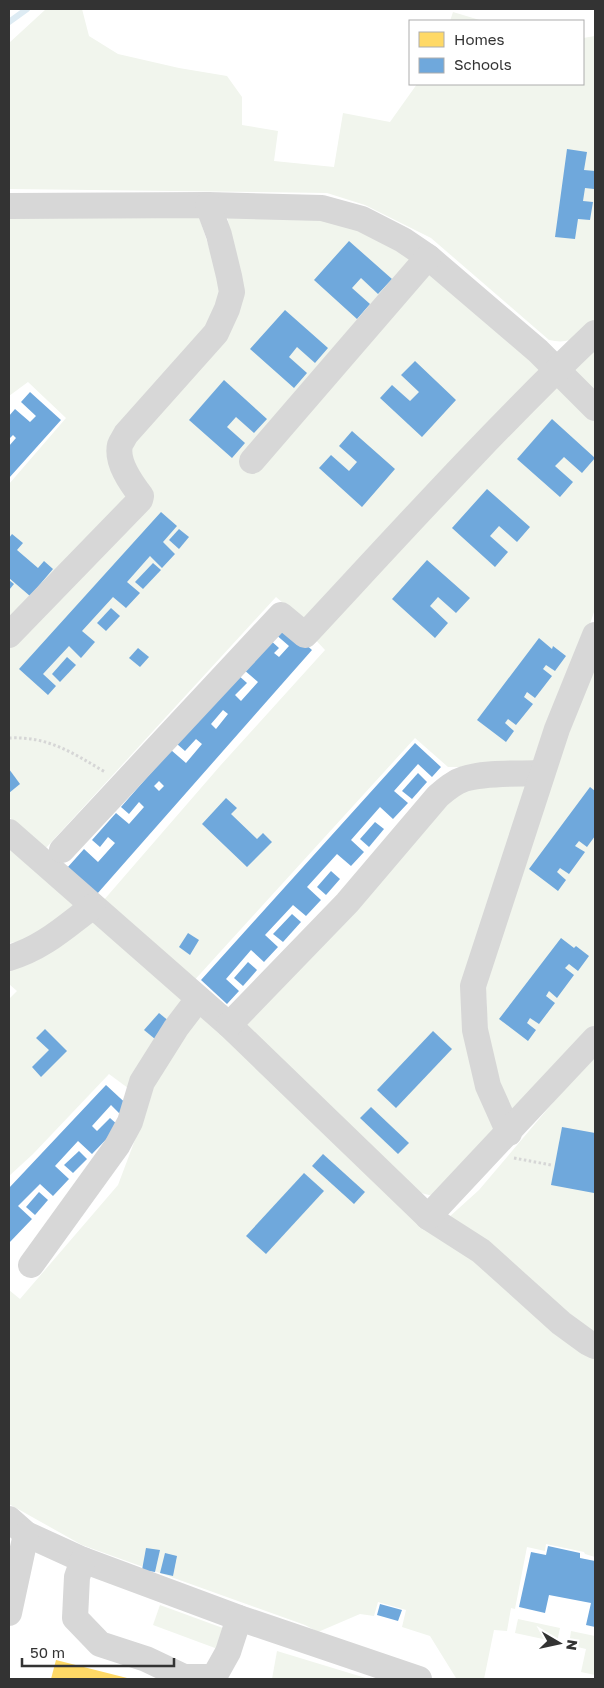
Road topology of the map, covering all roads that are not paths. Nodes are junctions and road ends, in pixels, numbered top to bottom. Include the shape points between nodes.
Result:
1 (208, 205) junction
2 (9, 206) edge
3 (428, 257) junction
4 (595, 334) edge
5 (558, 369) junction
6 (595, 408) edge
7 (252, 462) dead end
8 (595, 635) edge
9 (9, 636) edge
10 (542, 773) junction
11 (9, 832) edge
12 (62, 850) dead end
13 (93, 906) junction
14 (9, 958) edge
15 (198, 999) junction
16 (229, 1025) junction
17 (595, 1039) edge
18 (509, 1133) junction
19 (428, 1217) junction
20 (31, 1265) dead end
21 (595, 1346) edge
22 (18, 1527) edge
23 (83, 1560) junction
24 (9, 1613) edge
25 (239, 1618) junction
26 (419, 1679) edge

1 - 2 street
1 - 3 street via 322,208 362,219
1 - 9 street via 219,235 232,292 216,333 126,434 120,446 124,469 141,496 140,500
3 - 5 street
3 - 7 street
4 - 5 street
5 - 6 street
5 - 12 street via 305,635 281,615
8 - 10 street
10 - 16 street via 465,778 438,796 348,903
10 - 18 street via 473,986 475,1030 488,1086
11 - 13 street
13 - 14 street via 46,942 27,953
13 - 15 street
15 - 16 street
15 - 20 street via 142,1082 130,1122 117,1146
16 - 19 street
17 - 18 street
18 - 19 street
19 - 21 street via 481,1252 554,1318
22 - 23 street
22 - 24 street
23 - 25 street
23 - 25 street via 77,1576 75,1618 100,1644 146,1659 184,1677 214,1677 228,1652
25 - 26 street

